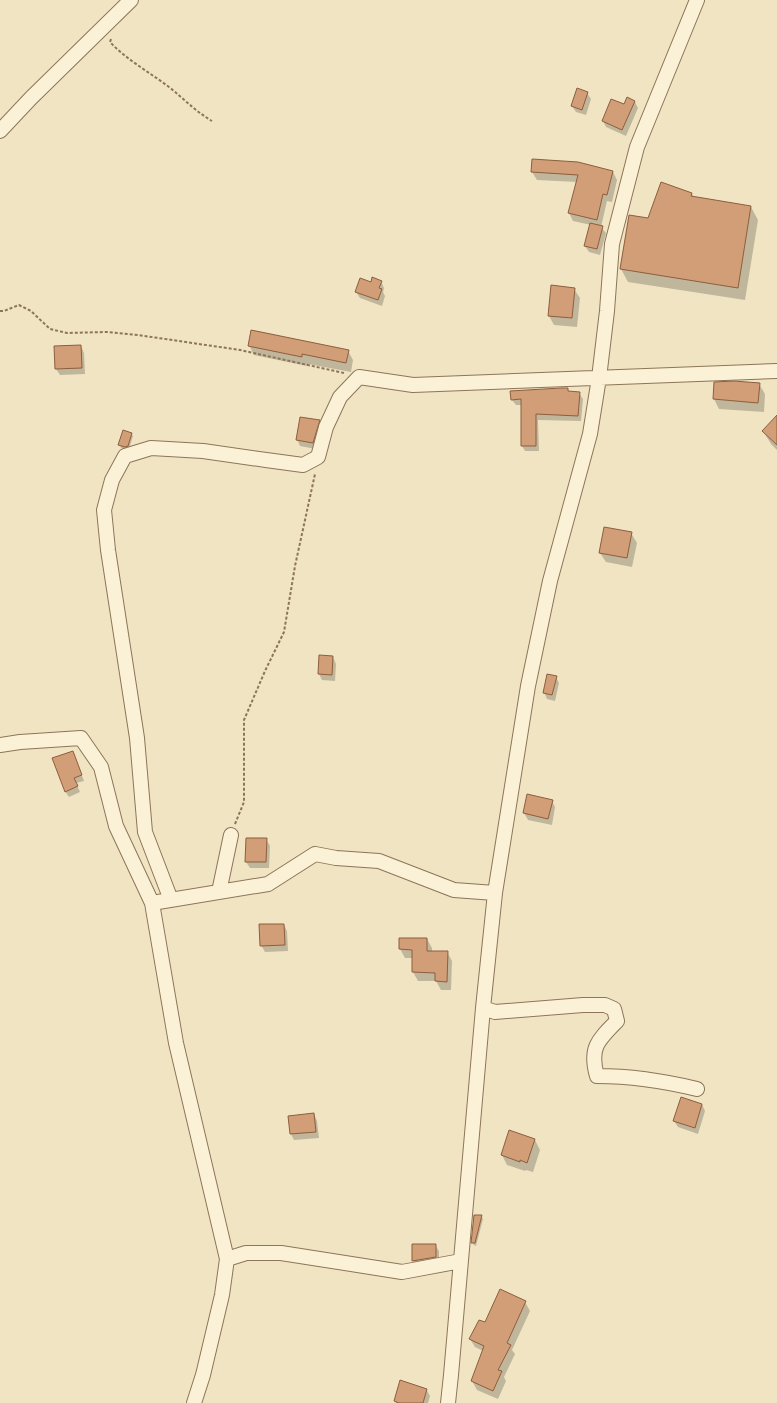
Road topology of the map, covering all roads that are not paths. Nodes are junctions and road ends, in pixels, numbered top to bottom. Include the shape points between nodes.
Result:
1 (131, 0) edge
2 (696, 0) edge
3 (0, 131) edge
4 (777, 371) edge
5 (599, 378) junction
6 (0, 745) edge
7 (231, 835) road end
8 (219, 892) junction
9 (495, 893) junction
10 (171, 900) junction
11 (152, 903) junction
12 (483, 1008) junction
13 (697, 1089) dead end
14 (226, 1259) junction
15 (461, 1261) junction
16 (194, 1403) edge
17 (448, 1403) edge

1 - 3 street
2 - 5 street via 637,147 612,244
4 - 5 street
5 - 9 street via 590,434 550,581 530,678
5 - 10 street via 413,385 359,377 340,397 326,427 318,457 303,465 203,451 152,448 124,456 112,480 104,510 112,583 137,738 145,832
6 - 11 street via 81,738 101,767 116,826
7 - 8 street
8 - 9 street via 268,884 315,854 379,861 454,890
8 - 10 street
9 - 12 street
10 - 11 street
11 - 14 street via 176,1043
12 - 13 street via 495,1012 605,1005 614,1009 617,1020 602,1036 594,1050 593,1063 597,1076 623,1076 669,1082
12 - 15 street
14 - 15 street via 246,1253 281,1253 402,1272
14 - 16 street via 222,1295
15 - 17 street

